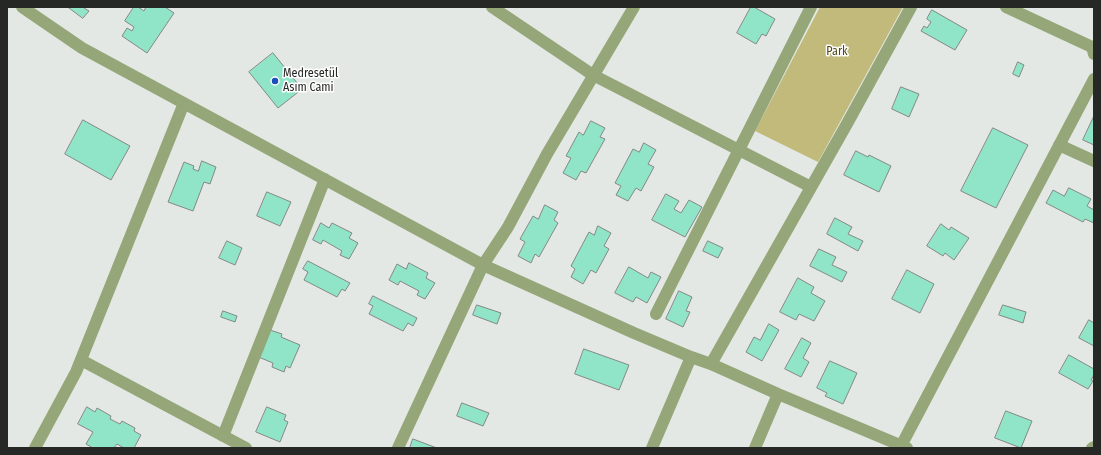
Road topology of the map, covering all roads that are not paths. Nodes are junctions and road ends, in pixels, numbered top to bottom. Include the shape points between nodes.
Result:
1 (22, 7) edge
2 (492, 7) edge
3 (634, 7) edge
4 (811, 7) edge
5 (911, 7) edge
6 (1006, 7) edge
7 (1094, 54) edge
8 (593, 75) junction
9 (1094, 79) edge
10 (184, 103) junction
11 (1059, 145) junction
12 (739, 150) junction
13 (1094, 161) edge
14 (325, 179) junction
15 (811, 188) junction
16 (483, 265) junction
17 (656, 314) dead end
18 (691, 357) junction
19 (81, 360) junction
20 (711, 364) junction
21 (778, 394) junction
22 (223, 436) junction
23 (904, 447) edge
24 (35, 448) edge
25 (246, 448) edge
26 (398, 448) edge
27 (652, 448) edge
28 (755, 448) edge

1 - 10 street via 82,48
2 - 8 street
3 - 8 street
4 - 12 street
5 - 15 street
6 - 7 street via 1092,47
8 - 12 street
8 - 16 street via 508,227
9 - 11 street
10 - 14 street
10 - 19 street
11 - 13 street
11 - 23 street
12 - 15 street
12 - 17 street
14 - 16 street
14 - 22 street
15 - 20 street
16 - 18 street
16 - 26 street
18 - 20 street
18 - 27 street
19 - 22 street
19 - 24 street
20 - 21 street
21 - 23 street
21 - 28 street
22 - 25 street

